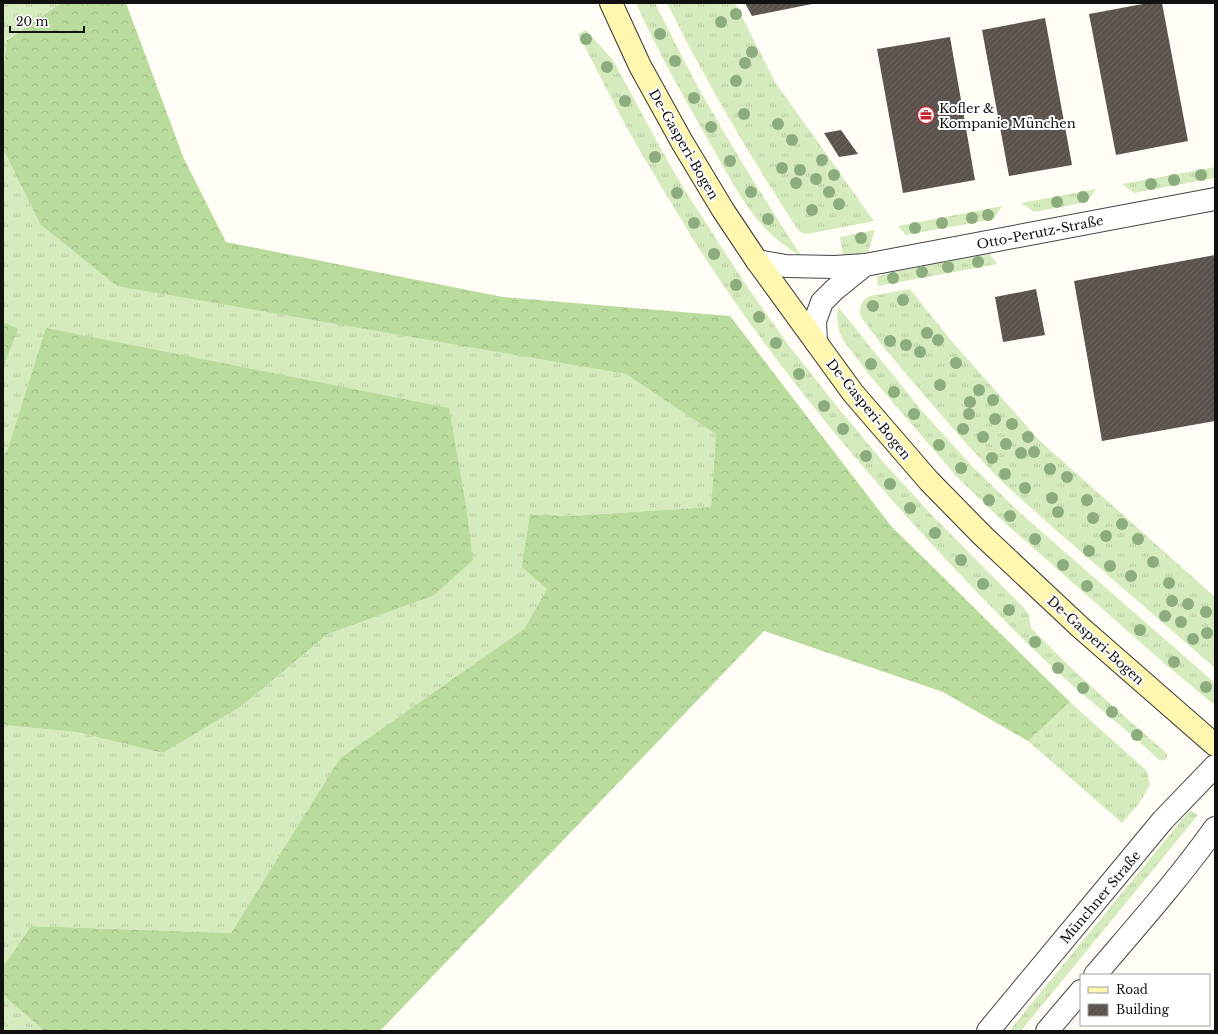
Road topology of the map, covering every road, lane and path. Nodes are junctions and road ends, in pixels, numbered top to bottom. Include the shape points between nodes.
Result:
1 (611, 3) edge
2 (1215, 198) edge
3 (757, 261) junction
4 (866, 265) junction
5 (816, 342) junction
6 (1215, 745) edge
7 (1215, 766) edge
8 (1215, 828) edge
9 (1096, 974) edge
10 (1080, 992) edge
11 (988, 1031) edge
12 (1047, 1031) edge

1 - 3 main road, De-Gasperi-Bogen via 640,66 682,142
2 - 4 street, Otto-Perutz-Straße
3 - 4 street, Otto-Perutz-Straße via 786,266
3 - 5 main road, De-Gasperi-Bogen
4 - 5 street, Otto-Perutz-Straße via 822,302 815,321
5 - 6 main road, De-Gasperi-Bogen via 853,393 929,481 983,536 1080,627
7 - 11 street, Münchner Straße via 1163,820
8 - 9 street via 1165,893
10 - 12 street

